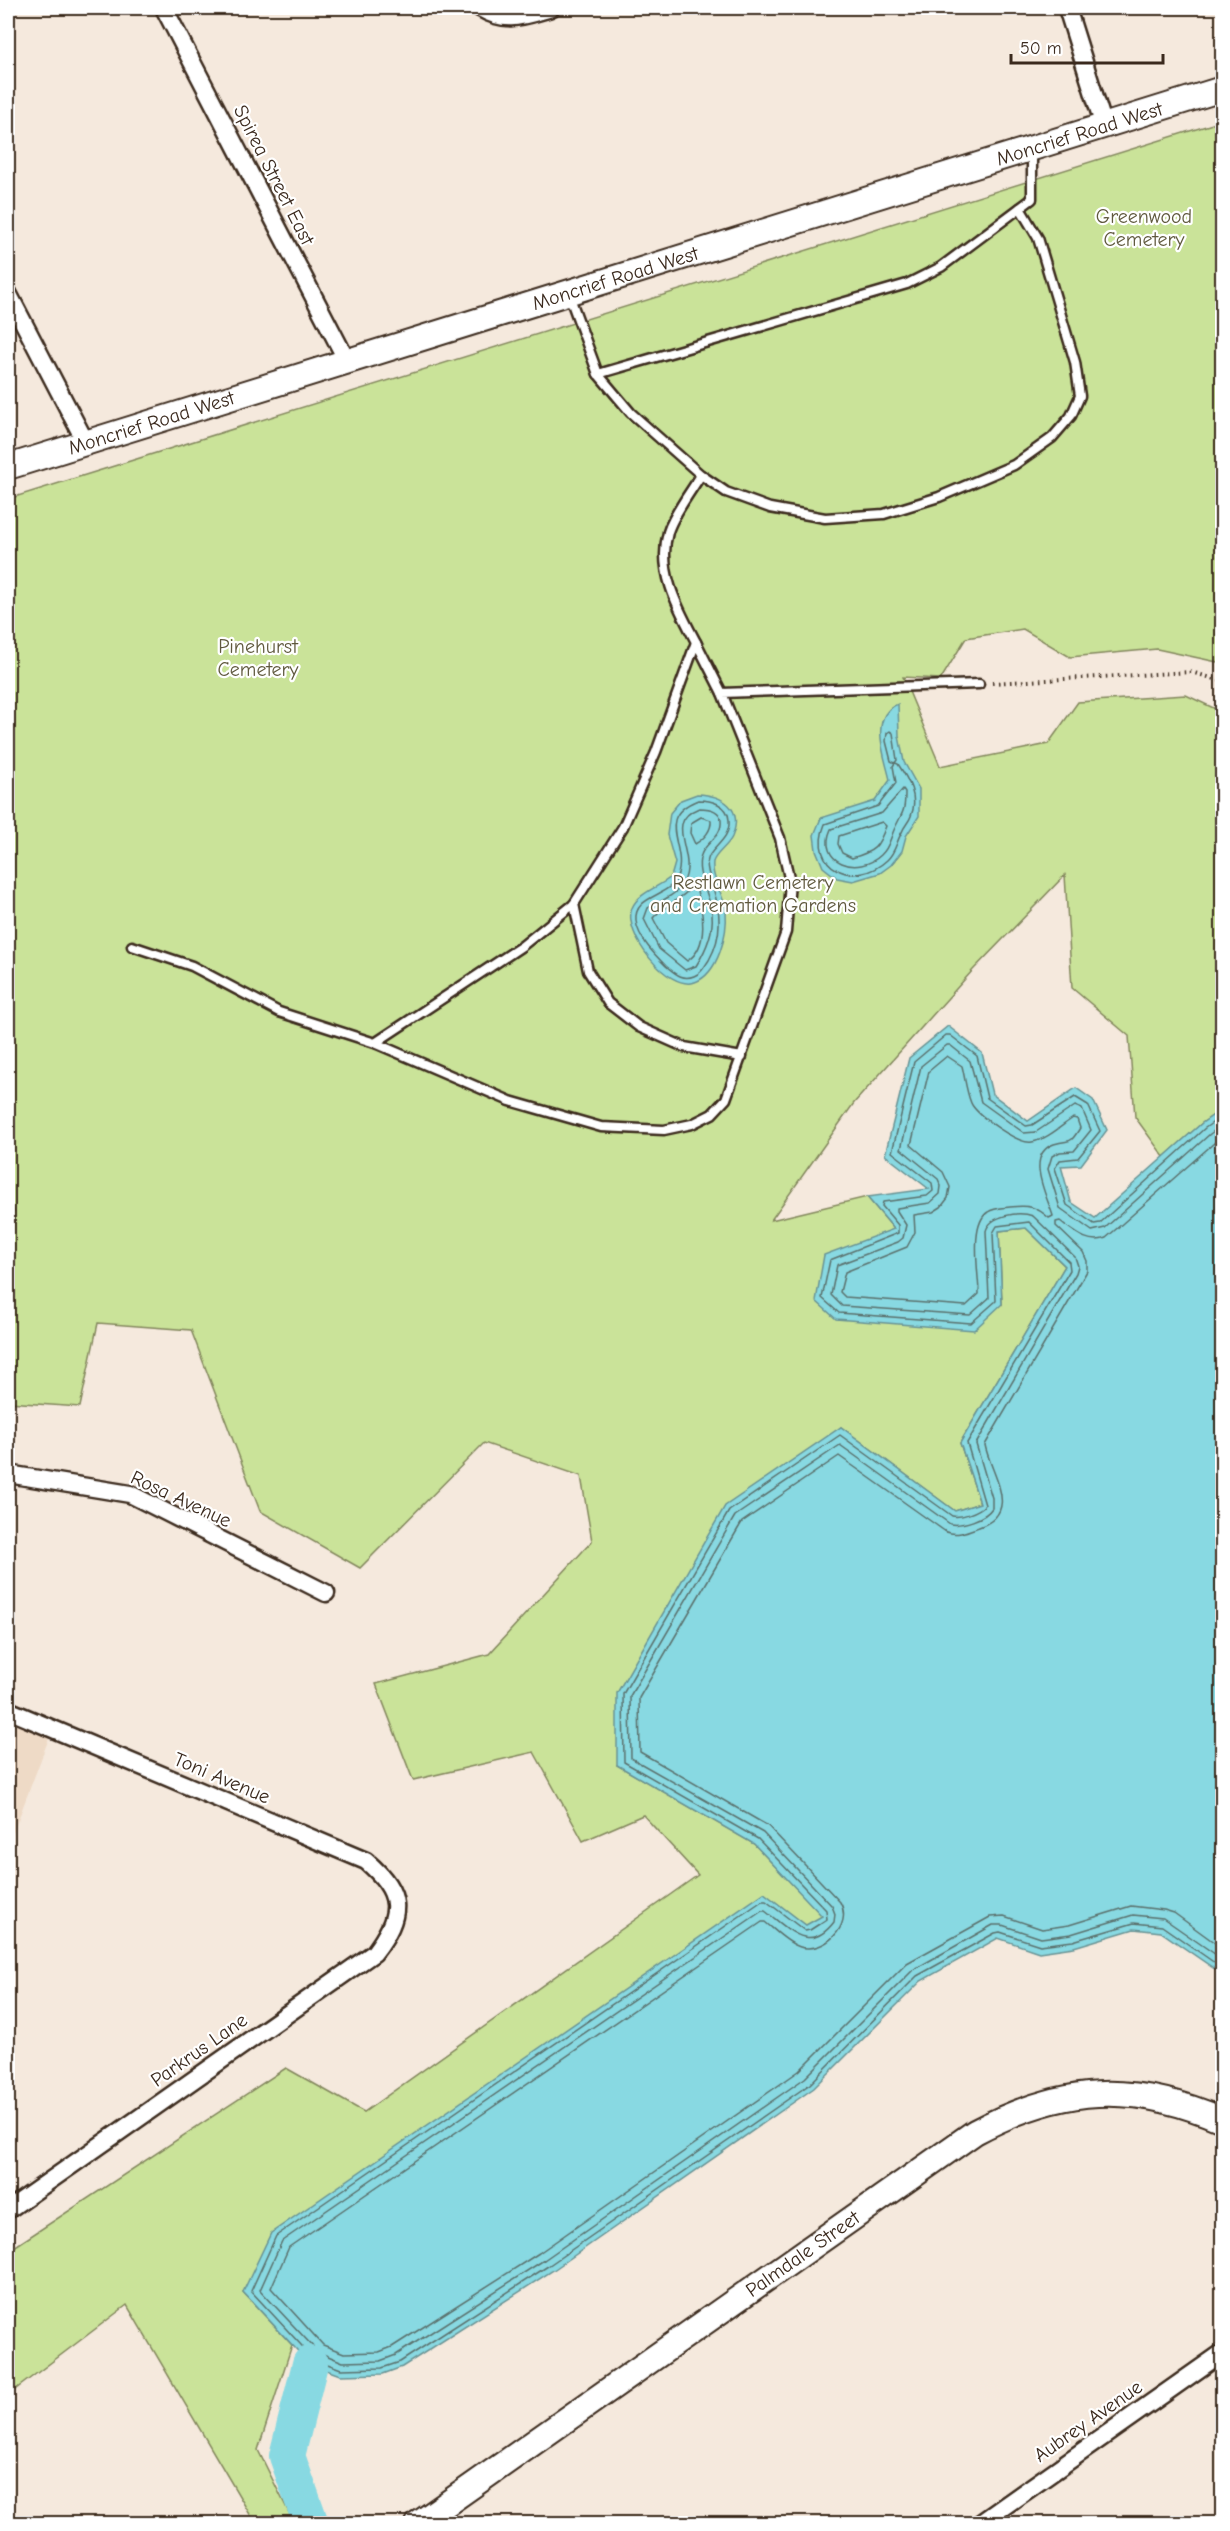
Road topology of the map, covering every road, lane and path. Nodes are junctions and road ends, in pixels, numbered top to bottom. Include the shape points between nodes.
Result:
1 (164, 8) edge
2 (480, 8) edge
3 (551, 8) edge
4 (1067, 8) edge
5 (1222, 89) edge
6 (1104, 126) junction
7 (1032, 148) junction
8 (1020, 208) junction
9 (8, 293) edge
10 (568, 293) junction
11 (347, 362) junction
12 (598, 374) junction
13 (86, 443) junction
14 (8, 467) edge
15 (700, 475) junction
16 (696, 642) junction
17 (1222, 681) edge
18 (979, 684) joint
19 (722, 693) junction
20 (574, 904) junction
21 (132, 946) dead end
22 (375, 1043) junction
23 (742, 1057) junction
24 (8, 1474) edge
25 (326, 1593) dead end
26 (8, 1710) edge
27 (397, 1909) joint
28 (1222, 2120) edge
29 (8, 2210) edge
30 (1222, 2353) edge
31 (418, 2523) edge
32 (979, 2523) edge

1 - 11 street, Spirea Street East
2 - 3 street via 495,16 516,18
4 - 6 street
5 - 6 main road, Moncrief Road West
6 - 7 main road, Moncrief Road West
7 - 8 lane via 1032,199
7 - 10 main road, Moncrief Road West
8 - 12 lane via 941,267 907,284
8 - 15 lane via 1038,238 1075,362 1080,396 1071,416 1052,438 1014,465 939,497 885,514 825,518 770,508 726,492
9 - 13 street
10 - 11 main road, Moncrief Road West
10 - 12 lane
11 - 13 main road, Moncrief Road West
12 - 15 lane via 631,413
13 - 14 main road, Moncrief Road West
15 - 16 lane via 668,530 665,555 675,603
16 - 19 lane
16 - 20 lane via 656,753 622,827
17 - 18 path via 1191,672
18 - 19 lane
19 - 23 lane via 780,838 790,882 786,932
20 - 22 lane via 522,946
20 - 23 lane via 588,971 608,1003 639,1027 684,1047
21 - 22 lane via 192,966 279,1012
22 - 23 lane via 510,1101 601,1127 664,1130 692,1124 712,1114 726,1099
24 - 25 street, Rosa Avenue via 130,1494
26 - 27 street, Toni Avenue via 366,1861 383,1875
27 - 29 street, Parkrus Lane via 391,1932 374,1953
28 - 31 main road, Palmdale Street via 1131,2094 1073,2096 1008,2115 975,2132
30 - 32 street, Aubrey Avenue

